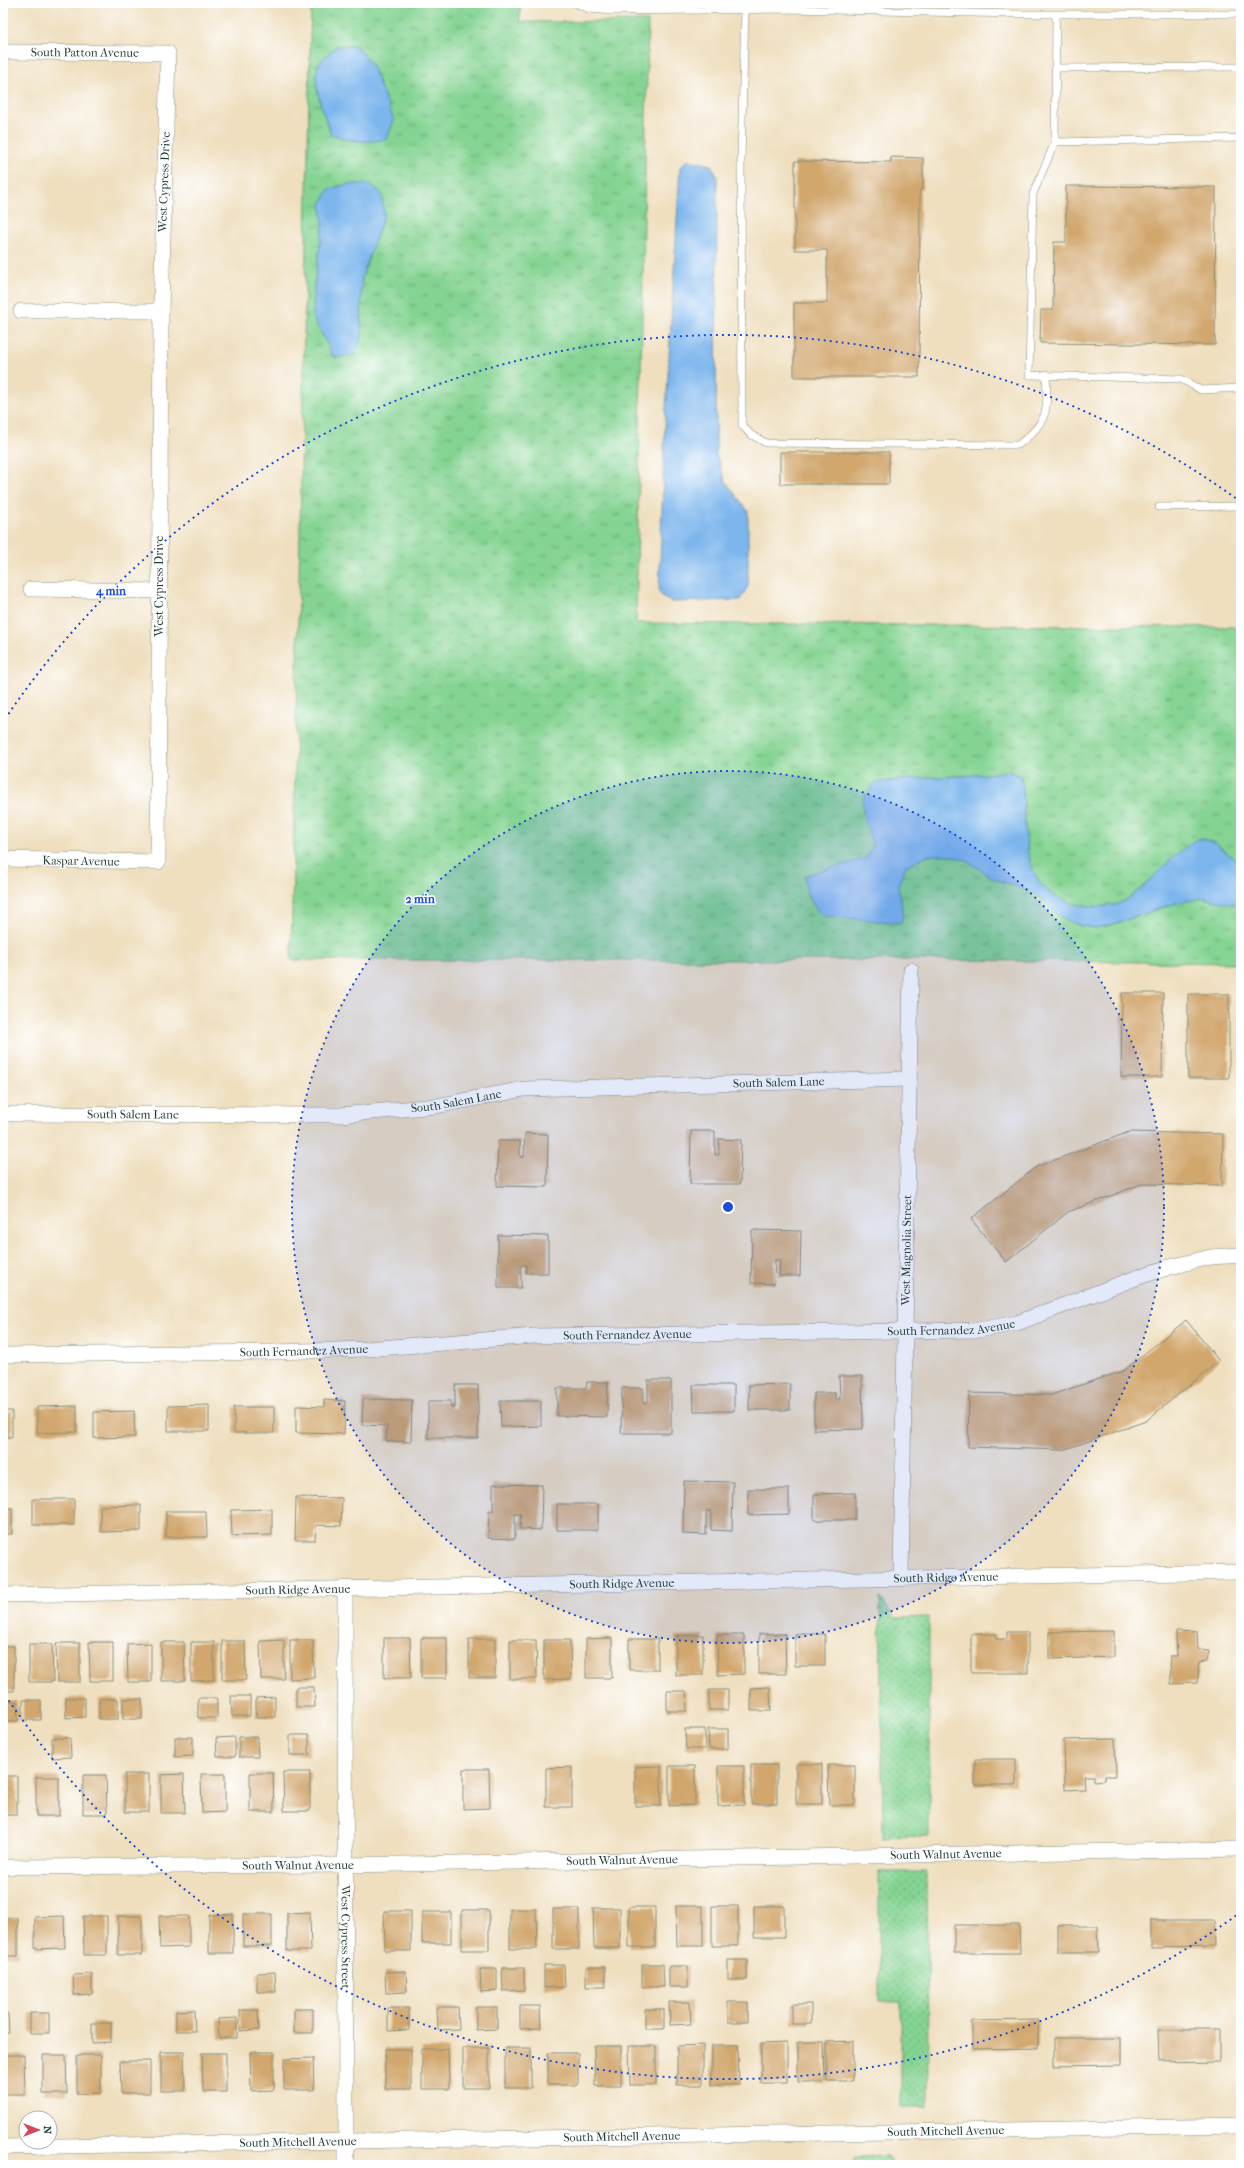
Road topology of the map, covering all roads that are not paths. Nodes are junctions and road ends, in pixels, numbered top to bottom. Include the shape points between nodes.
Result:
1 (575, 3) edge
2 (745, 10) junction
3 (1056, 14) junction
4 (1241, 14) edge
5 (3, 52) edge
6 (168, 54) joint
7 (1241, 67) edge
8 (1055, 68) junction
9 (1241, 138) edge
10 (1055, 142) junction
11 (21, 311) dead end
12 (161, 311) junction
13 (1046, 374) junction
14 (1241, 388) edge
15 (1241, 506) edge
16 (1159, 507) dead end
17 (31, 589) dead end
18 (159, 591) junction
19 (3, 859) edge
20 (158, 862) joint
21 (911, 970) dead end
22 (909, 1079) junction
23 (3, 1114) edge
24 (1241, 1255) edge
25 (905, 1331) junction
26 (3, 1355) edge
27 (1241, 1572) edge
28 (901, 1579) junction
29 (345, 1588) junction
30 (3, 1595) edge
31 (1241, 1849) edge
32 (345, 1864) junction
33 (3, 1867) edge
34 (1241, 2126) edge
35 (346, 2141) junction
36 (3, 2147) edge
37 (346, 2165) edge

1 - 2 lane via 589,9 613,11
2 - 3 lane
2 - 13 lane via 742,425 750,434 766,443 1018,445 1037,430 1048,406
3 - 4 lane
3 - 8 lane
5 - 6 street, South Patton Avenue
6 - 12 street, West Cypress Drive
7 - 8 lane
8 - 10 lane
9 - 10 lane
10 - 13 lane via 1033,194 1029,375
11 - 12 street
12 - 18 street, West Cypress Drive
13 - 14 lane via 1181,378 1201,390
15 - 16 lane
17 - 18 street
18 - 20 street, West Cypress Drive
19 - 20 street, Kaspar Avenue
21 - 22 street, West Magnolia Street
22 - 23 street, South Salem Lane via 524,1089 436,1106 340,1115
22 - 25 street, West Magnolia Street
24 - 25 street, South Fernandez Avenue via 1211,1257 1141,1276 1017,1323 978,1330
25 - 26 street, South Fernandez Avenue via 534,1336 366,1349
25 - 28 street, West Magnolia Street
27 - 28 street, South Ridge Avenue
28 - 29 street, South Ridge Avenue
29 - 30 street, South Ridge Avenue
29 - 32 street, West Cypress Street
31 - 32 street, South Walnut Avenue
32 - 33 street, South Walnut Avenue
32 - 35 street, West Cypress Street
34 - 35 street, South Mitchell Avenue
35 - 36 street, South Mitchell Avenue
35 - 37 street, West Cypress Street

